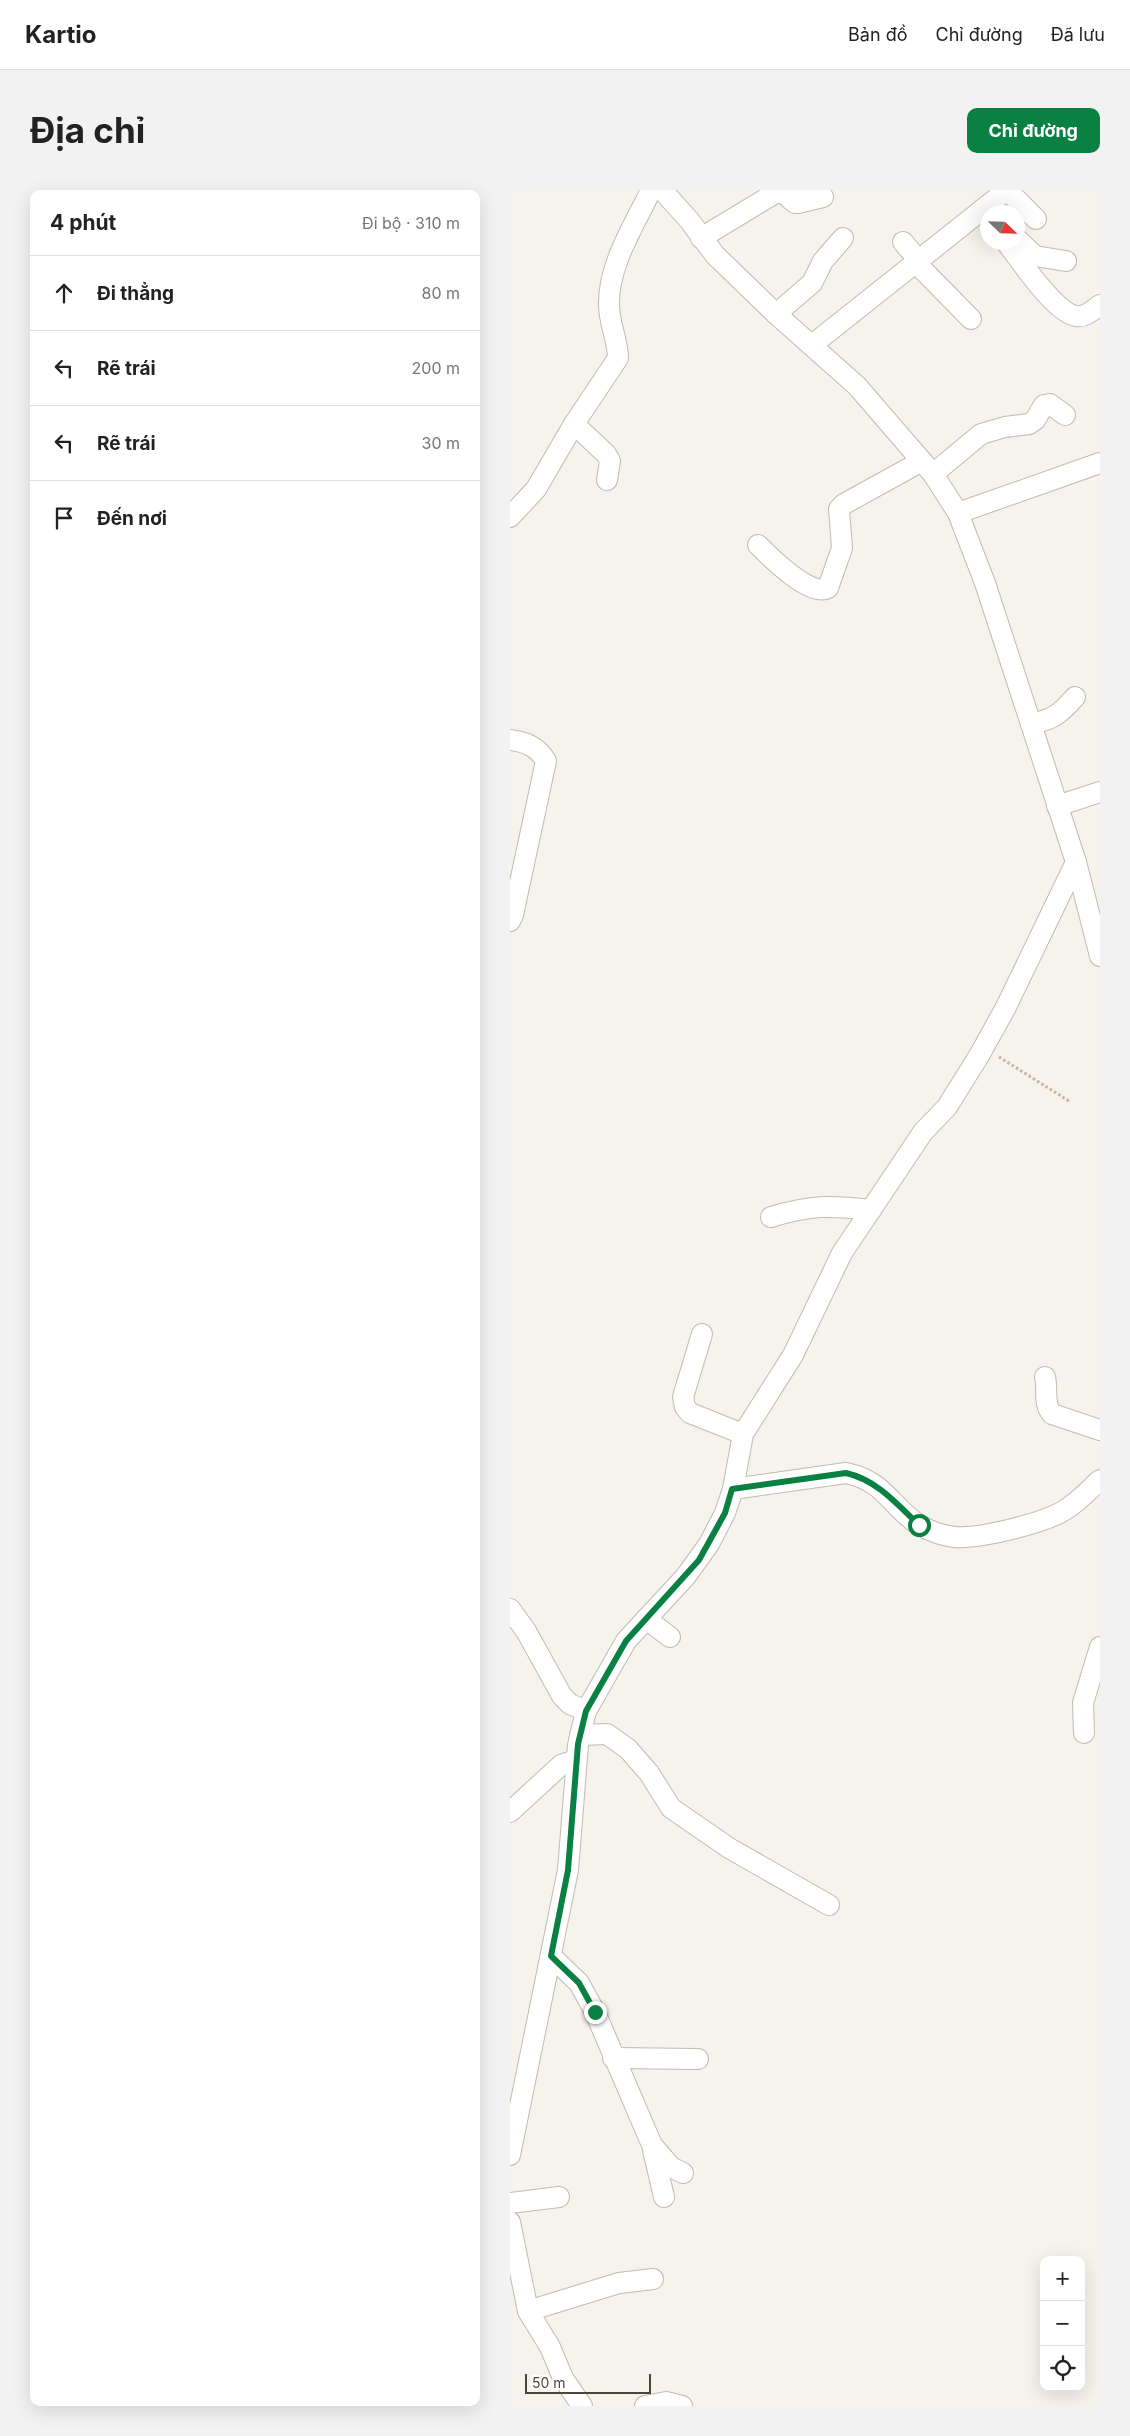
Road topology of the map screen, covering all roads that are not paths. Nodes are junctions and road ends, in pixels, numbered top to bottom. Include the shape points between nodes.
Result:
1 (651, 190) edge
2 (662, 190) edge
3 (1007, 190) edge
4 (796, 192) edge
5 (823, 197) dead end
6 (995, 205) edge
7 (980, 219) edge
8 (1036, 219) dead end
9 (701, 238) junction
10 (843, 238) dead end
11 (903, 242) dead end
12 (1025, 247) edge
13 (1012, 250) edge
14 (1066, 261) dead end
15 (918, 262) junction
16 (1100, 305) edge
17 (776, 314) junction
18 (972, 319) dead end
19 (812, 345) junction
20 (1065, 415) dead end
21 (574, 424) junction
22 (1100, 463) edge
23 (928, 468) junction
24 (607, 480) dead end
25 (958, 513) junction
26 (510, 518) edge
27 (758, 545) dead end
28 (1075, 697) dead end
29 (1031, 724) junction
30 (510, 740) edge
31 (1100, 792) edge
32 (1058, 806) junction
33 (1076, 862) junction
34 (510, 921) edge
35 (1100, 956) edge
36 (871, 1210) junction
37 (771, 1217) dead end
38 (702, 1334) dead end
39 (1045, 1378) dead end
40 (1100, 1430) edge
41 (743, 1434) junction
42 (1100, 1480) edge
43 (732, 1489) junction
44 (510, 1609) edge
45 (646, 1619) junction
46 (670, 1637) dead end
47 (1100, 1647) edge
48 (586, 1711) junction
49 (1084, 1734) dead end
50 (580, 1735) junction
51 (576, 1760) junction
52 (510, 1812) edge
53 (829, 1905) dead end
54 (551, 1956) junction
55 (613, 2058) junction
56 (698, 2059) dead end
57 (514, 2115) edge
58 (652, 2145) junction
59 (510, 2156) edge
60 (683, 2173) dead end
61 (559, 2197) dead end
62 (664, 2197) dead end
63 (510, 2203) edge
64 (510, 2222) edge
65 (653, 2279) dead end
66 (528, 2311) junction
67 (582, 2406) edge
68 (645, 2406) edge
69 (682, 2406) edge

1 - 21 street via 613,274 609,303 618,358
2 - 9 street
3 - 6 street
3 - 8 street
4 - 5 street via 795,203
4 - 9 street via 777,192
7 - 15 street
9 - 17 street
10 - 17 street via 824,261 812,283
11 - 15 street
12 - 14 street via 1035,256
13 - 16 street via 1059,308 1082,317
15 - 18 street
15 - 19 street
17 - 19 street
19 - 23 street via 857,386
20 - 23 street via 1050,404 1044,405 1029,424 981,434
21 - 24 street via 606,454 610,461
21 - 26 street via 536,488
22 - 25 street
23 - 25 street
23 - 27 street via 839,509 842,548 828,588 824,590 816,590 782,569
25 - 29 street via 985,582
28 - 29 street via 1060,714
29 - 32 street
30 - 34 street via 540,751 546,761
31 - 32 street
32 - 33 street
33 - 35 street
33 - 36 street via 983,1048 947,1107 923,1132
36 - 37 street via 824,1205
36 - 41 street via 842,1253 793,1355
38 - 41 street via 683,1397 684,1407 690,1413
39 - 40 street via 1048,1387 1046,1404 1052,1414
41 - 43 street
42 - 43 street via 1066,1509 1049,1518 975,1536 954,1537 919,1525 862,1476 846,1473
43 - 45 street via 725,1513 699,1560
44 - 48 street via 562,1696 570,1704
45 - 46 street
45 - 48 street via 617,1654
47 - 49 street via 1083,1703
48 - 50 street
50 - 51 street
50 - 53 street via 607,1734 628,1749 649,1774 670,1808 729,1848
51 - 52 street via 561,1765
51 - 54 street via 568,1870
54 - 55 street via 579,1983 595,2012
54 - 57 street
55 - 56 street
55 - 58 street
57 - 59 street
58 - 60 street via 671,2167
58 - 62 street
61 - 63 street
64 - 66 street
65 - 66 street via 619,2283
66 - 67 street via 550,2347 563,2378
68 - 69 street via 666,2402

